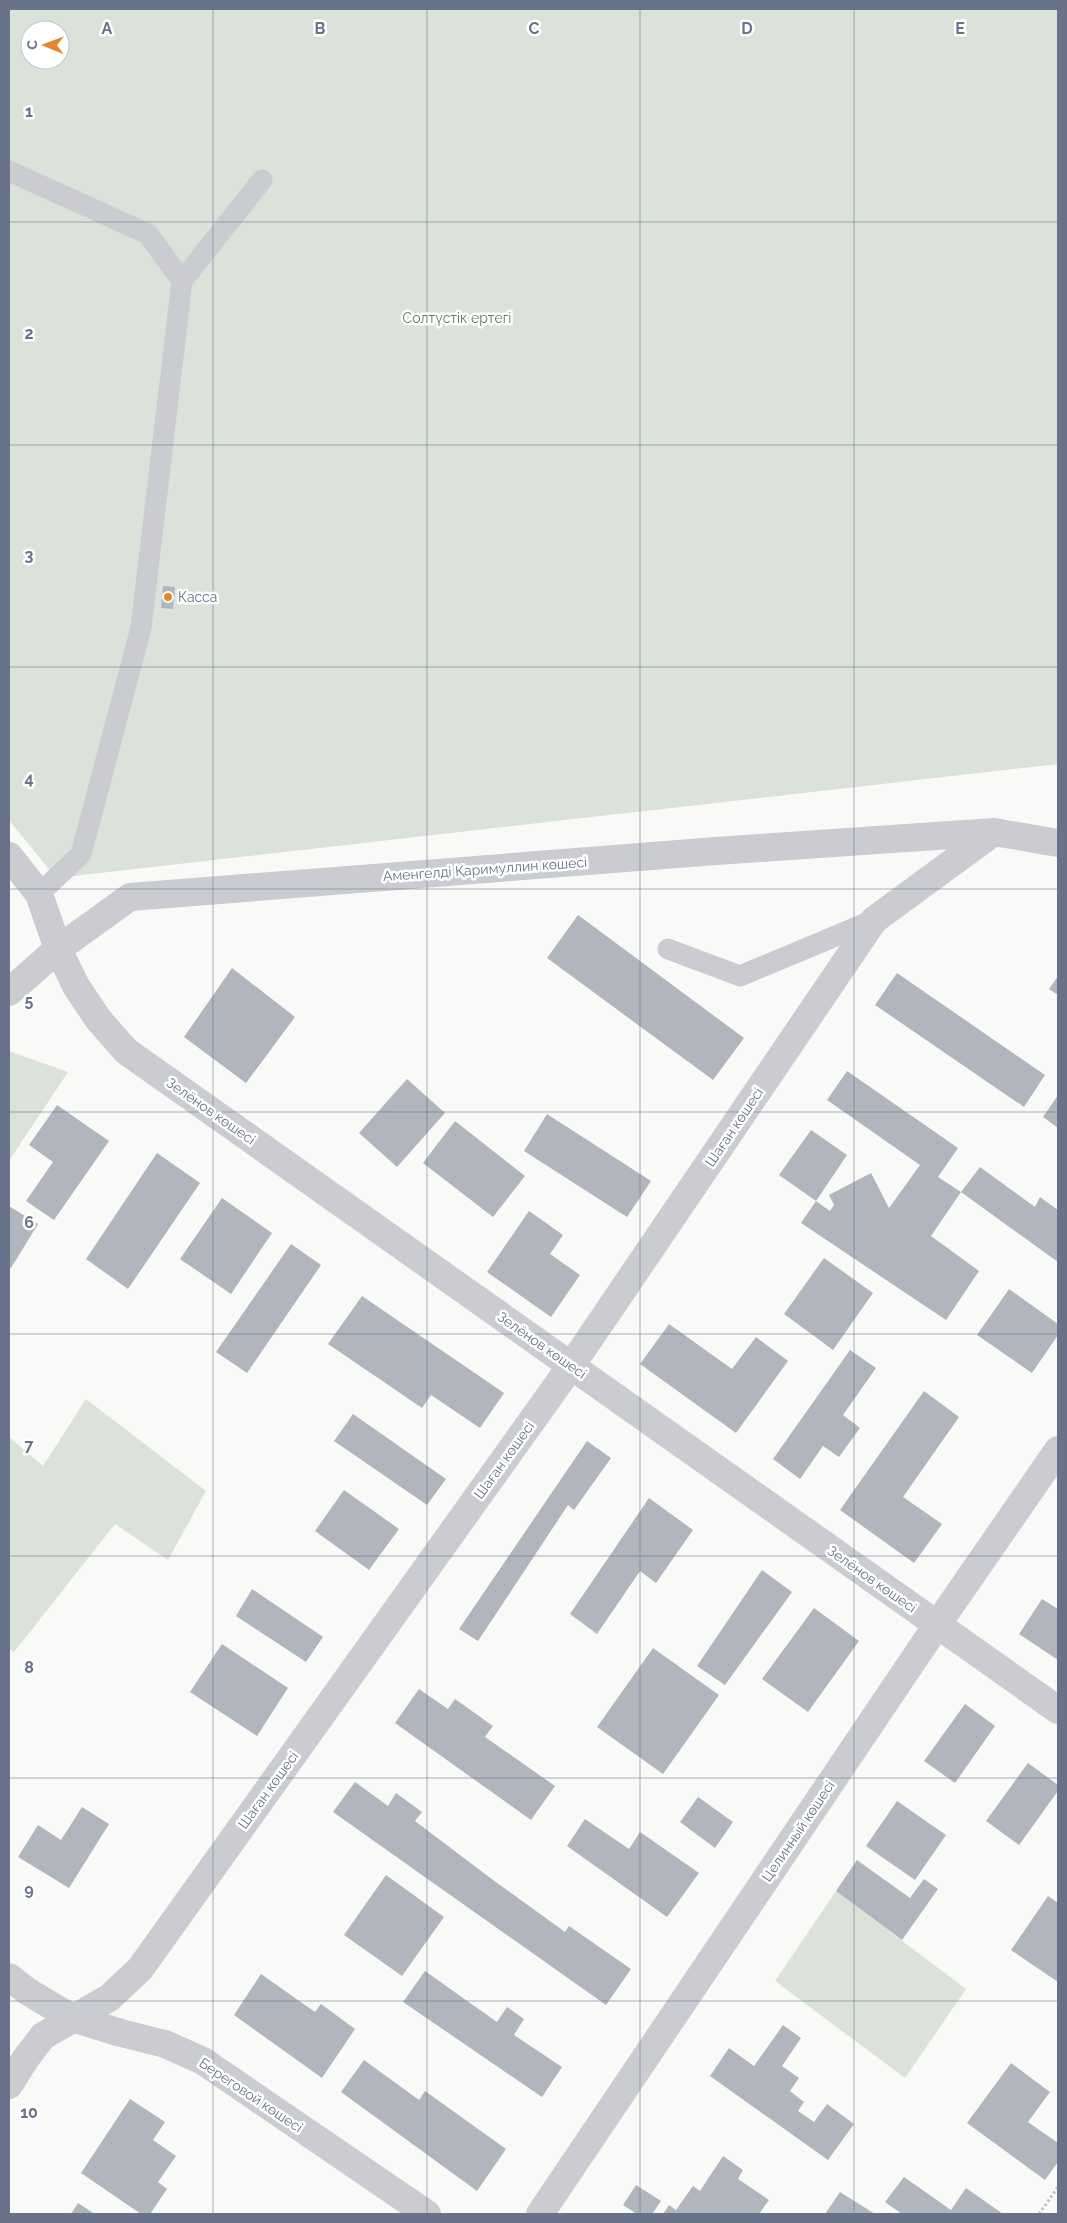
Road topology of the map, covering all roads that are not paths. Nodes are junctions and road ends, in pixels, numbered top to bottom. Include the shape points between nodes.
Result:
1 (9, 171) edge
2 (262, 180) dead end
3 (182, 281) junction
4 (994, 832) junction
5 (1058, 843) edge
6 (9, 856) edge
7 (39, 894) junction
8 (874, 920) junction
9 (58, 949) junction
10 (668, 949) dead end
11 (9, 992) edge
12 (572, 1366) junction
13 (1058, 1450) edge
14 (937, 1625) junction
15 (1058, 1710) edge
16 (9, 1977) edge
17 (72, 2018) junction
18 (9, 2085) edge
19 (427, 2214) edge
20 (540, 2214) edge

1 - 3 lane via 148,234
2 - 3 lane
3 - 7 lane via 141,628 81,854
4 - 5 street, Аменгелді Қаримуллин көшесі
4 - 8 street, Шаған көшесі
4 - 9 street, Аменгелді Қаримуллин көшесі via 130,896
6 - 7 street, Зелёнов көшесі
7 - 9 street, Зелёнов көшесі
8 - 10 lane via 740,976
8 - 12 street, Шаған көшесі
9 - 11 street, Аменгелді Қаримуллин көшесі
9 - 12 street, Зелёнов көшесі via 76,986 98,1019 126,1051
12 - 14 street, Зелёнов көшесі
12 - 17 street, Шаған көшесі via 140,1970 108,1998
13 - 14 street, Целинный көшесі
14 - 15 street, Зелёнов көшесі
14 - 20 street, Целинный көшесі
16 - 17 street, Береговой көшесі
17 - 18 street, Шаған көшесі via 44,2036
17 - 19 street, Береговой көшесі via 166,2044 203,2061

